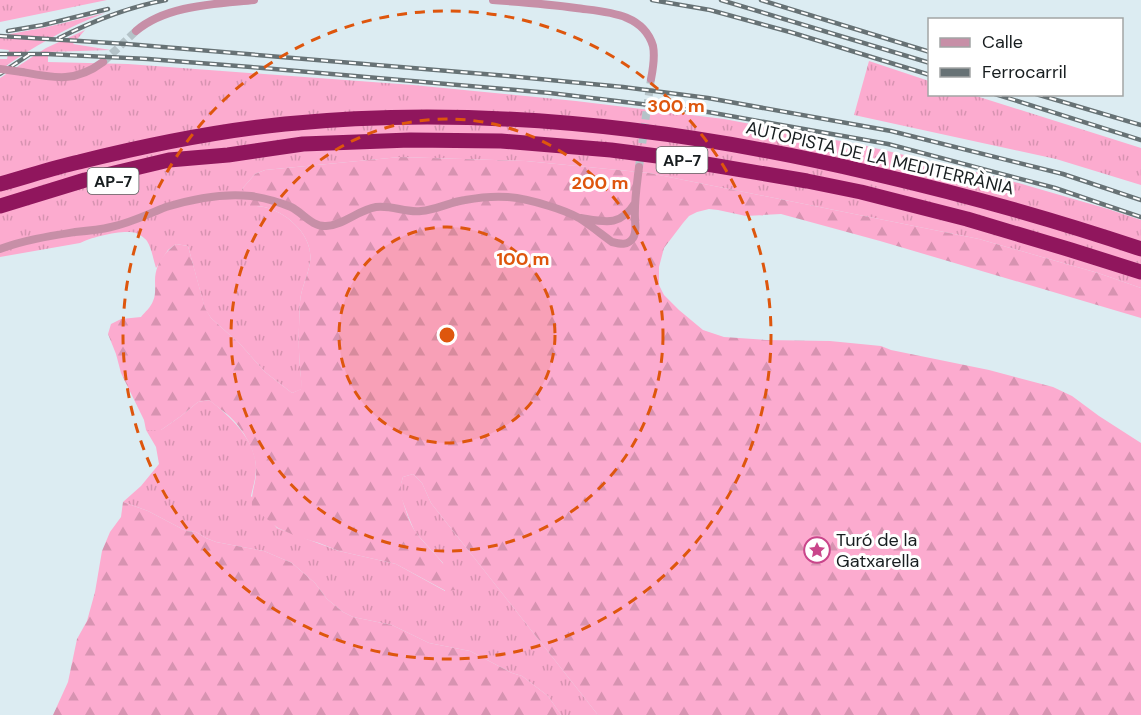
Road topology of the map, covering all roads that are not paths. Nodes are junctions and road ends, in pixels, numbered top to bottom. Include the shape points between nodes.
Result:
1 (254, 0) edge
2 (493, 0) edge
3 (136, 31) tunnel mouth
4 (103, 62) tunnel mouth
5 (0, 69) edge
6 (651, 79) tunnel mouth
7 (228, 155) junction
8 (639, 167) tunnel mouth
9 (0, 184) edge
10 (635, 203) junction
11 (0, 206) edge
12 (0, 214) edge
13 (578, 217) junction
14 (0, 249) edge
15 (1141, 249) edge
16 (1141, 272) edge

1 - 3 street via 173,12 150,20
2 - 6 street via 616,13 632,19 653,47
4 - 5 street, bridge via 86,72 62,78
7 - 11 highway via 158,162
7 - 12 highway, AP-7 via 113,181
7 - 16 highway, AP-7 via 303,144 410,140 501,141 665,157 861,192 967,219
8 - 10 street
9 - 15 highway, AUTOPISTA DE LA MEDITERRÀNIA / AP-7 via 173,140 283,124 363,118 500,118 636,130 805,158 971,197
10 - 13 street via 623,216 610,222
10 - 13 street via 635,233 627,244 612,242
13 - 14 street via 528,199 492,196 421,212 374,207 324,226 273,201 226,196 167,207 110,228

